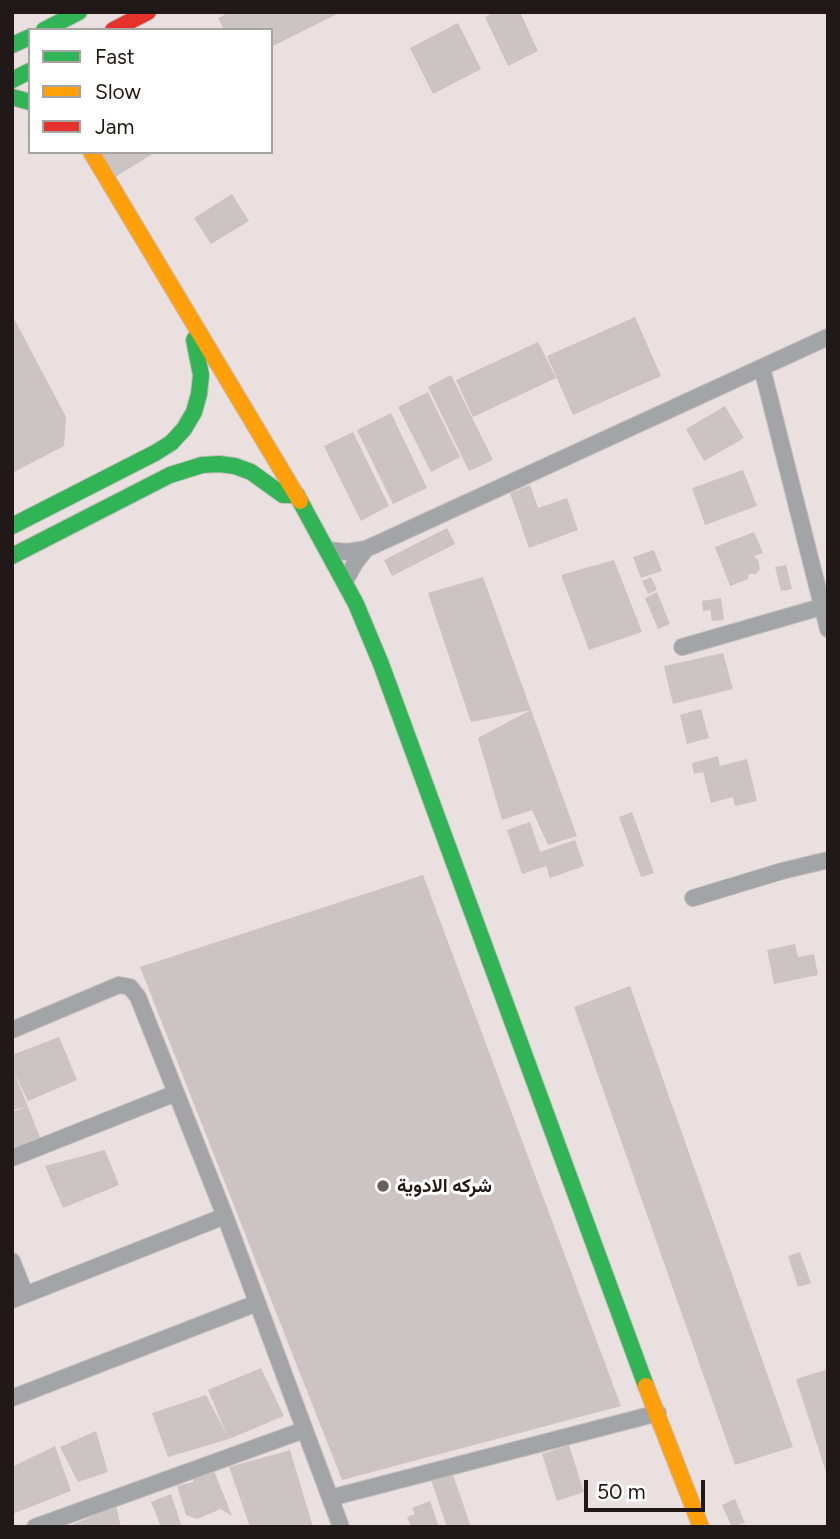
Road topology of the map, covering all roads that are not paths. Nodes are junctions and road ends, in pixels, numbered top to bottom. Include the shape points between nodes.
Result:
1 (79, 12) edge
2 (148, 12) edge
3 (48, 28) edge
4 (117, 28) edge
5 (28, 38) edge
6 (12, 45) edge
7 (28, 72) edge
8 (12, 80) edge
9 (92, 154) edge
10 (199, 333) junction
11 (828, 337) edge
12 (762, 368) junction
13 (297, 495) junction
14 (12, 526) edge
15 (366, 549) junction
16 (328, 550) junction
17 (12, 556) edge
18 (345, 581) junction
19 (825, 606) edge
20 (828, 629) edge
21 (682, 647) dead end
22 (828, 860) edge
23 (694, 898) dead end
24 (12, 1030) edge
25 (176, 1093) junction
26 (12, 1158) edge
27 (225, 1216) junction
28 (12, 1261) edge
29 (19, 1297) edge
30 (257, 1303) junction
31 (12, 1398) edge
32 (658, 1413) junction
33 (304, 1430) junction
34 (330, 1498) junction
35 (46, 1525) edge
36 (341, 1527) edge
37 (701, 1527) edge

1 - 3 main road
2 - 4 main road
5 - 6 main road
7 - 8 main road
9 - 10 main road
10 - 13 main road
10 - 14 main road via 194,340 201,375 199,394 194,412 171,443
11 - 12 street
12 - 15 street
12 - 19 street
13 - 16 main road
13 - 17 main road via 283,495 235,466 202,465 170,475
15 - 16 street
15 - 18 street
16 - 18 main road
18 - 32 main road via 381,664
19 - 20 street
19 - 21 street
22 - 23 street
24 - 25 street via 119,985 130,987
25 - 26 street
25 - 27 street
27 - 29 street
27 - 30 street
28 - 29 street
30 - 31 street
30 - 33 street
32 - 34 street
32 - 37 main road
33 - 34 street
33 - 35 street
34 - 36 street

